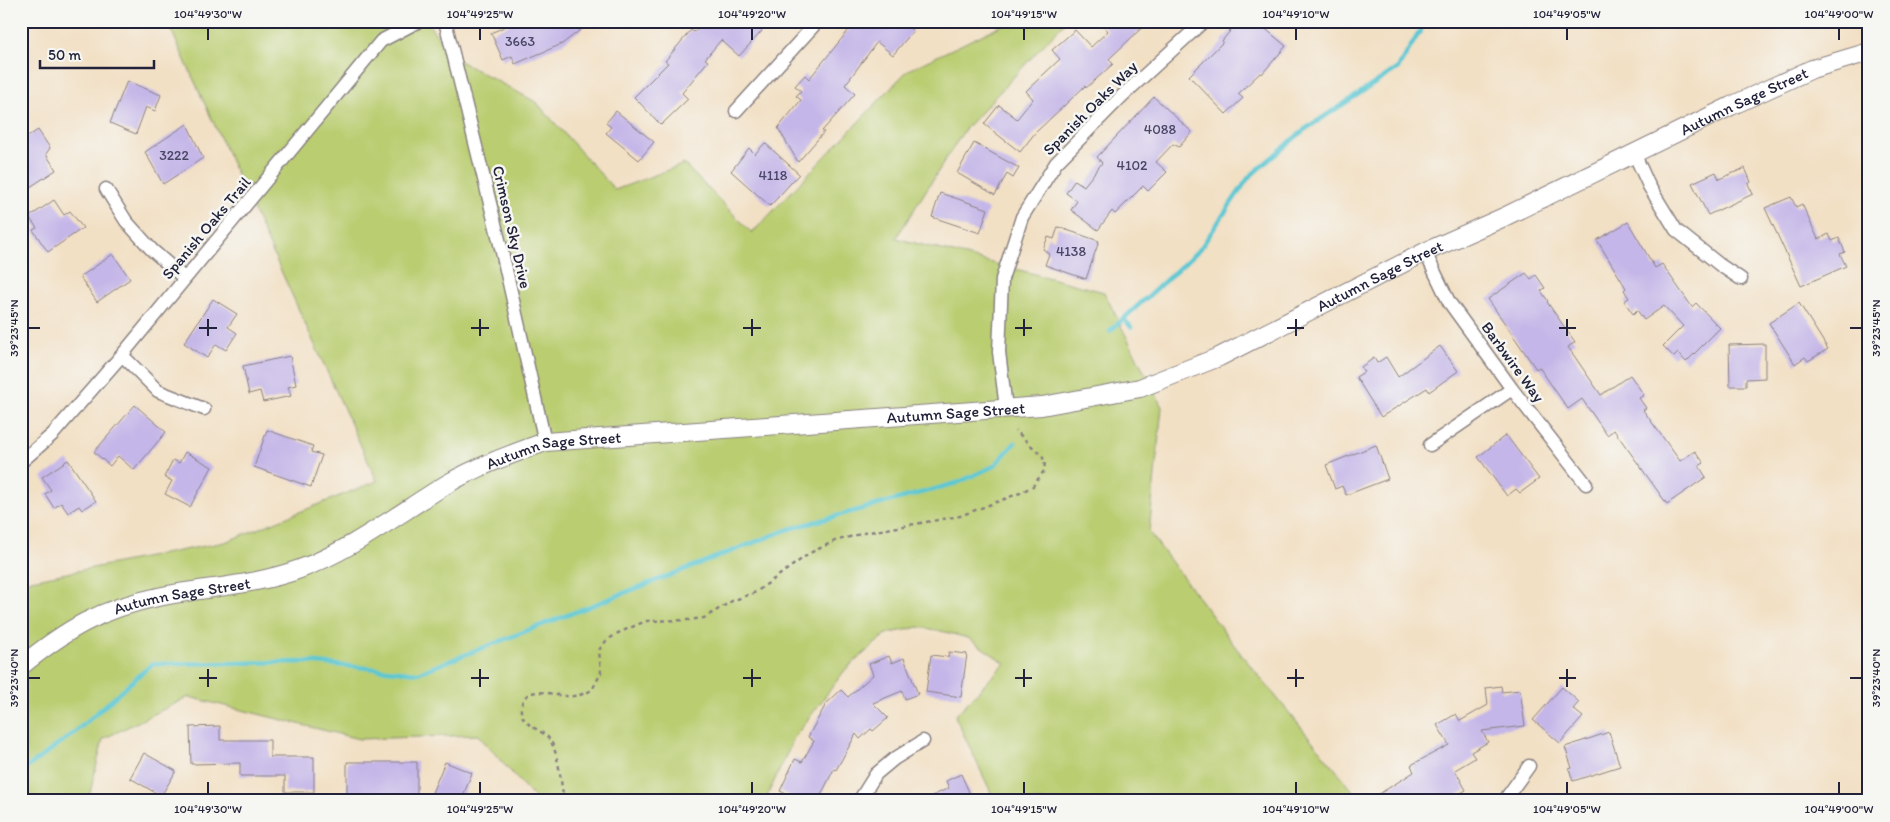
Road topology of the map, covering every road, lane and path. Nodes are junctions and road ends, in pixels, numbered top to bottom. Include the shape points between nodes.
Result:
1 (419, 21) edge
2 (445, 21) edge
3 (818, 21) edge
4 (1204, 21) edge
5 (1869, 52) edge
6 (736, 111) dead end
7 (1634, 153) junction
8 (106, 189) dead end
9 (1425, 252) junction
10 (184, 278) junction
11 (1741, 279) dead end
12 (122, 355) junction
13 (1512, 389) junction
14 (1006, 408) junction
15 (204, 409) dead end
16 (1015, 430) dead end
17 (545, 442) junction
18 (1430, 445) dead end
19 (21, 462) edge
20 (1586, 484) dead end
21 (21, 666) edge
22 (923, 741) dead end
23 (1529, 766) dead end
24 (564, 801) edge
25 (859, 801) edge
26 (1504, 801) edge

1 - 10 street, Spanish Oaks Trail via 381,41
2 - 17 street, Crimson Sky Drive
3 - 6 street
4 - 14 street, Spanish Oaks Way via 1122,96 1056,164 1022,217 1002,279 999,352
5 - 7 street, Autumn Sage Street via 1812,69
7 - 9 street, Autumn Sage Street via 1504,218
7 - 11 street via 1649,186 1676,230
8 - 10 street via 126,221
9 - 13 street, Barbwire Way via 1449,302
9 - 14 street, Autumn Sage Street via 1219,357 1140,388 1042,406
10 - 12 street, Spanish Oaks Trail
12 - 15 street via 158,391
12 - 19 street, Spanish Oaks Trail via 53,434
13 - 18 street
13 - 20 street, Barbwire Way
14 - 17 street, Autumn Sage Street
16 - 24 path via 1045,462 1044,471 1033,486 960,516 864,532 835,541 810,553 756,592 732,601 704,618 646,621 612,637 599,650 601,672 592,690 578,696 544,692 528,695 522,701 524,720 550,740
17 - 21 street, Autumn Sage Street via 496,460 449,483 316,563 273,577 160,596 106,612 82,622
22 - 25 street via 876,774
23 - 26 street

